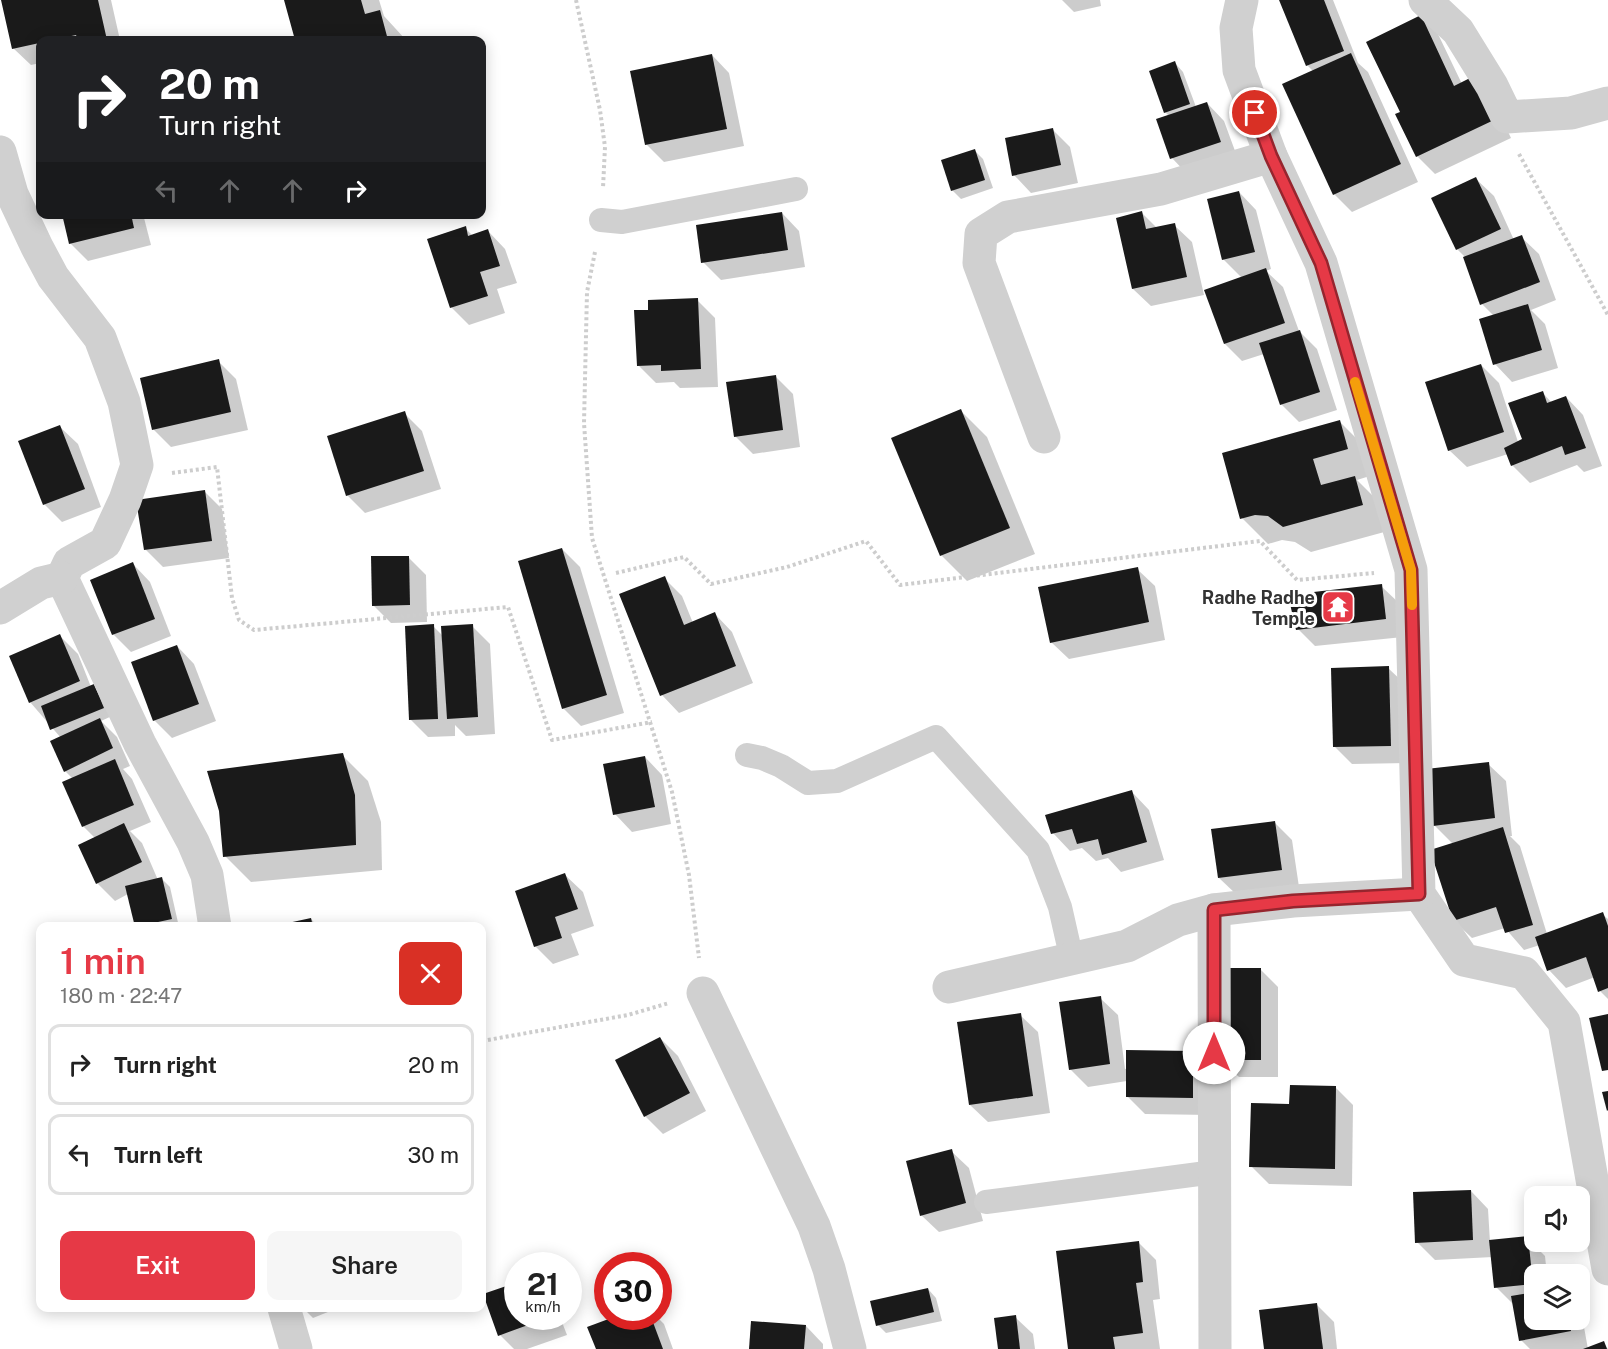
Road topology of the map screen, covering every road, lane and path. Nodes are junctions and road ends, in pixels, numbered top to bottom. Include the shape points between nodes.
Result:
1 (576, 0) edge
2 (1242, 0) edge
3 (1425, 0) edge
4 (1608, 103) edge
5 (1507, 117) junction
6 (0, 152) edge
7 (1271, 156) junction
8 (796, 189) dead end
9 (6, 195) edge
10 (601, 220) junction
11 (1608, 315) edge
12 (1044, 437) dead end
13 (137, 465) junction
14 (1411, 570) junction
15 (616, 573) dead end
16 (62, 578) junction
17 (0, 608) edge
18 (652, 722) junction
19 (747, 755) dead end
20 (1419, 894) junction
21 (1214, 910) junction
22 (214, 922) edge
23 (1072, 960) junction
24 (949, 987) dead end
25 (703, 993) junction
26 (486, 1040) edge
27 (1214, 1172) junction
28 (986, 1202) dead end
29 (1608, 1269) edge
30 (285, 1312) edge
31 (296, 1349) edge
32 (850, 1349) edge
33 (1215, 1349) edge

1 - 10 path via 600,110 604,147
2 - 7 street via 1236,28 1239,70
3 - 5 street via 1458,32
4 - 5 street via 1571,113
5 - 11 path via 1514,146
6 - 9 street
7 - 12 street via 1161,189 1008,217 981,234 979,263
7 - 14 street via 1321,263
8 - 10 lane via 622,222
9 - 13 street via 53,277 100,338 124,402
10 - 18 path via 587,292 584,423 592,538
13 - 16 street via 105,543 69,563
13 - 18 path via 155,475 217,467 232,598 239,620 254,630 508,607 552,740
14 - 15 path via 1297,580 1260,541 900,585 866,541 787,567 711,584 684,557
14 - 20 street
16 - 17 street via 41,583
16 - 22 street via 140,744 193,842 207,875
18 - 25 path via 689,875
19 - 23 lane via 771,762 808,783 837,782 936,737 1038,850 1060,907
20 - 21 street
20 - 29 street via 1464,960 1524,973 1564,1022
21 - 23 street via 1178,920 1127,946
21 - 27 street
23 - 24 street
25 - 26 path via 628,1015
25 - 32 street via 814,1226 830,1269
27 - 28 lane
27 - 33 street
30 - 31 street

